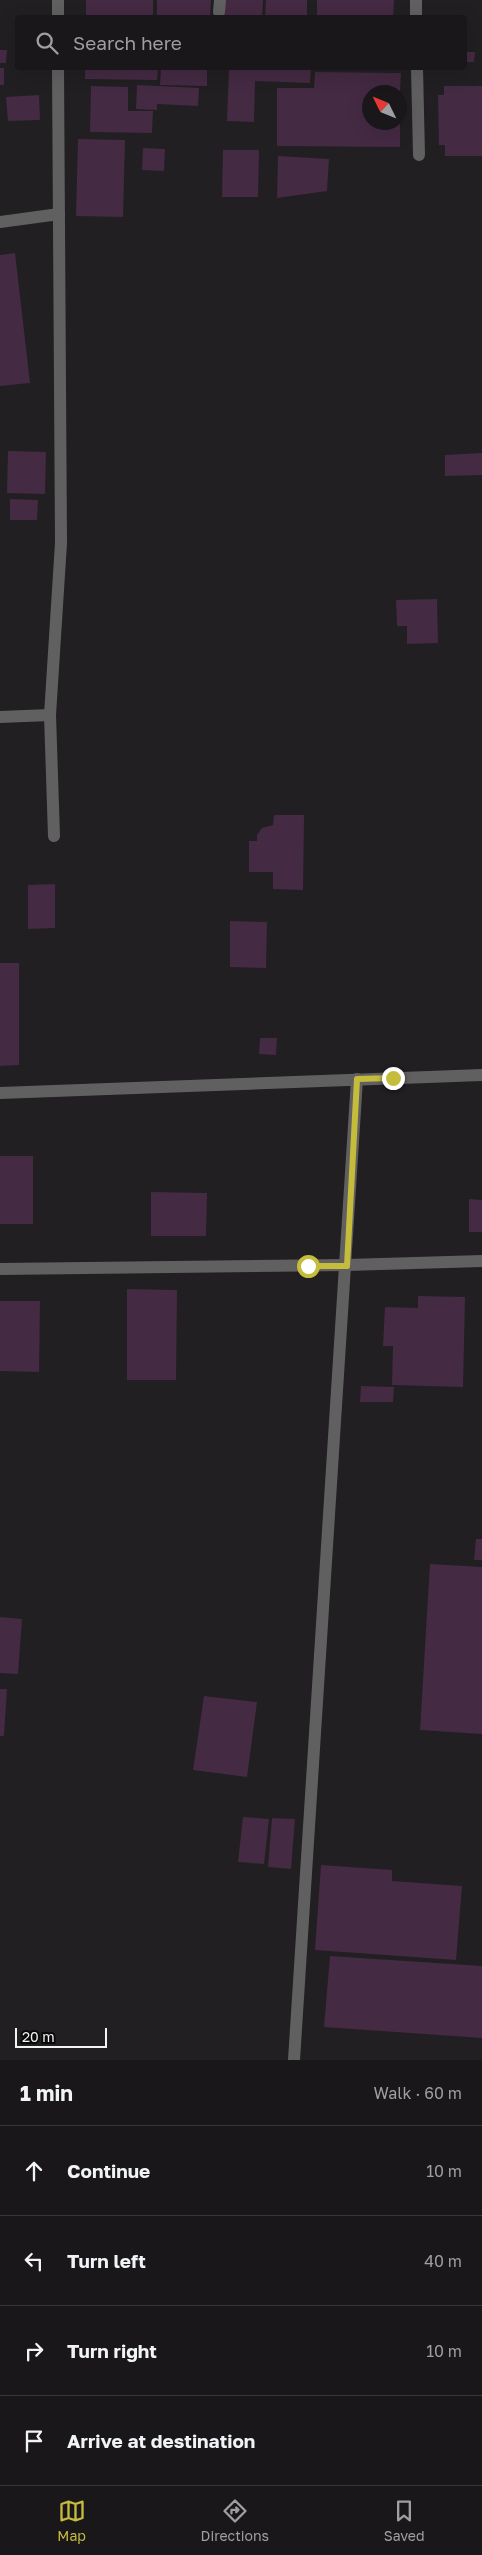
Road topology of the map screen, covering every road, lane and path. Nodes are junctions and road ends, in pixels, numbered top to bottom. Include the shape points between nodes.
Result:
1 (58, 0) edge
2 (416, 0) edge
3 (58, 15) edge
4 (416, 15) edge
5 (58, 70) edge
6 (418, 70) edge
7 (419, 155) dead end
8 (59, 214) junction
9 (0, 222) edge
10 (50, 715) junction
11 (0, 717) edge
12 (54, 836) dead end
13 (482, 1075) edge
14 (357, 1079) junction
15 (0, 1093) edge
16 (482, 1260) edge
17 (347, 1266) junction
18 (0, 1268) edge
19 (294, 2060) edge

1 - 3 street
2 - 4 street
5 - 8 street
6 - 7 street
8 - 9 street
8 - 10 street via 61,542
10 - 11 street
10 - 12 street
13 - 14 street
14 - 15 street
14 - 17 street
16 - 17 street
17 - 18 street
17 - 19 street

